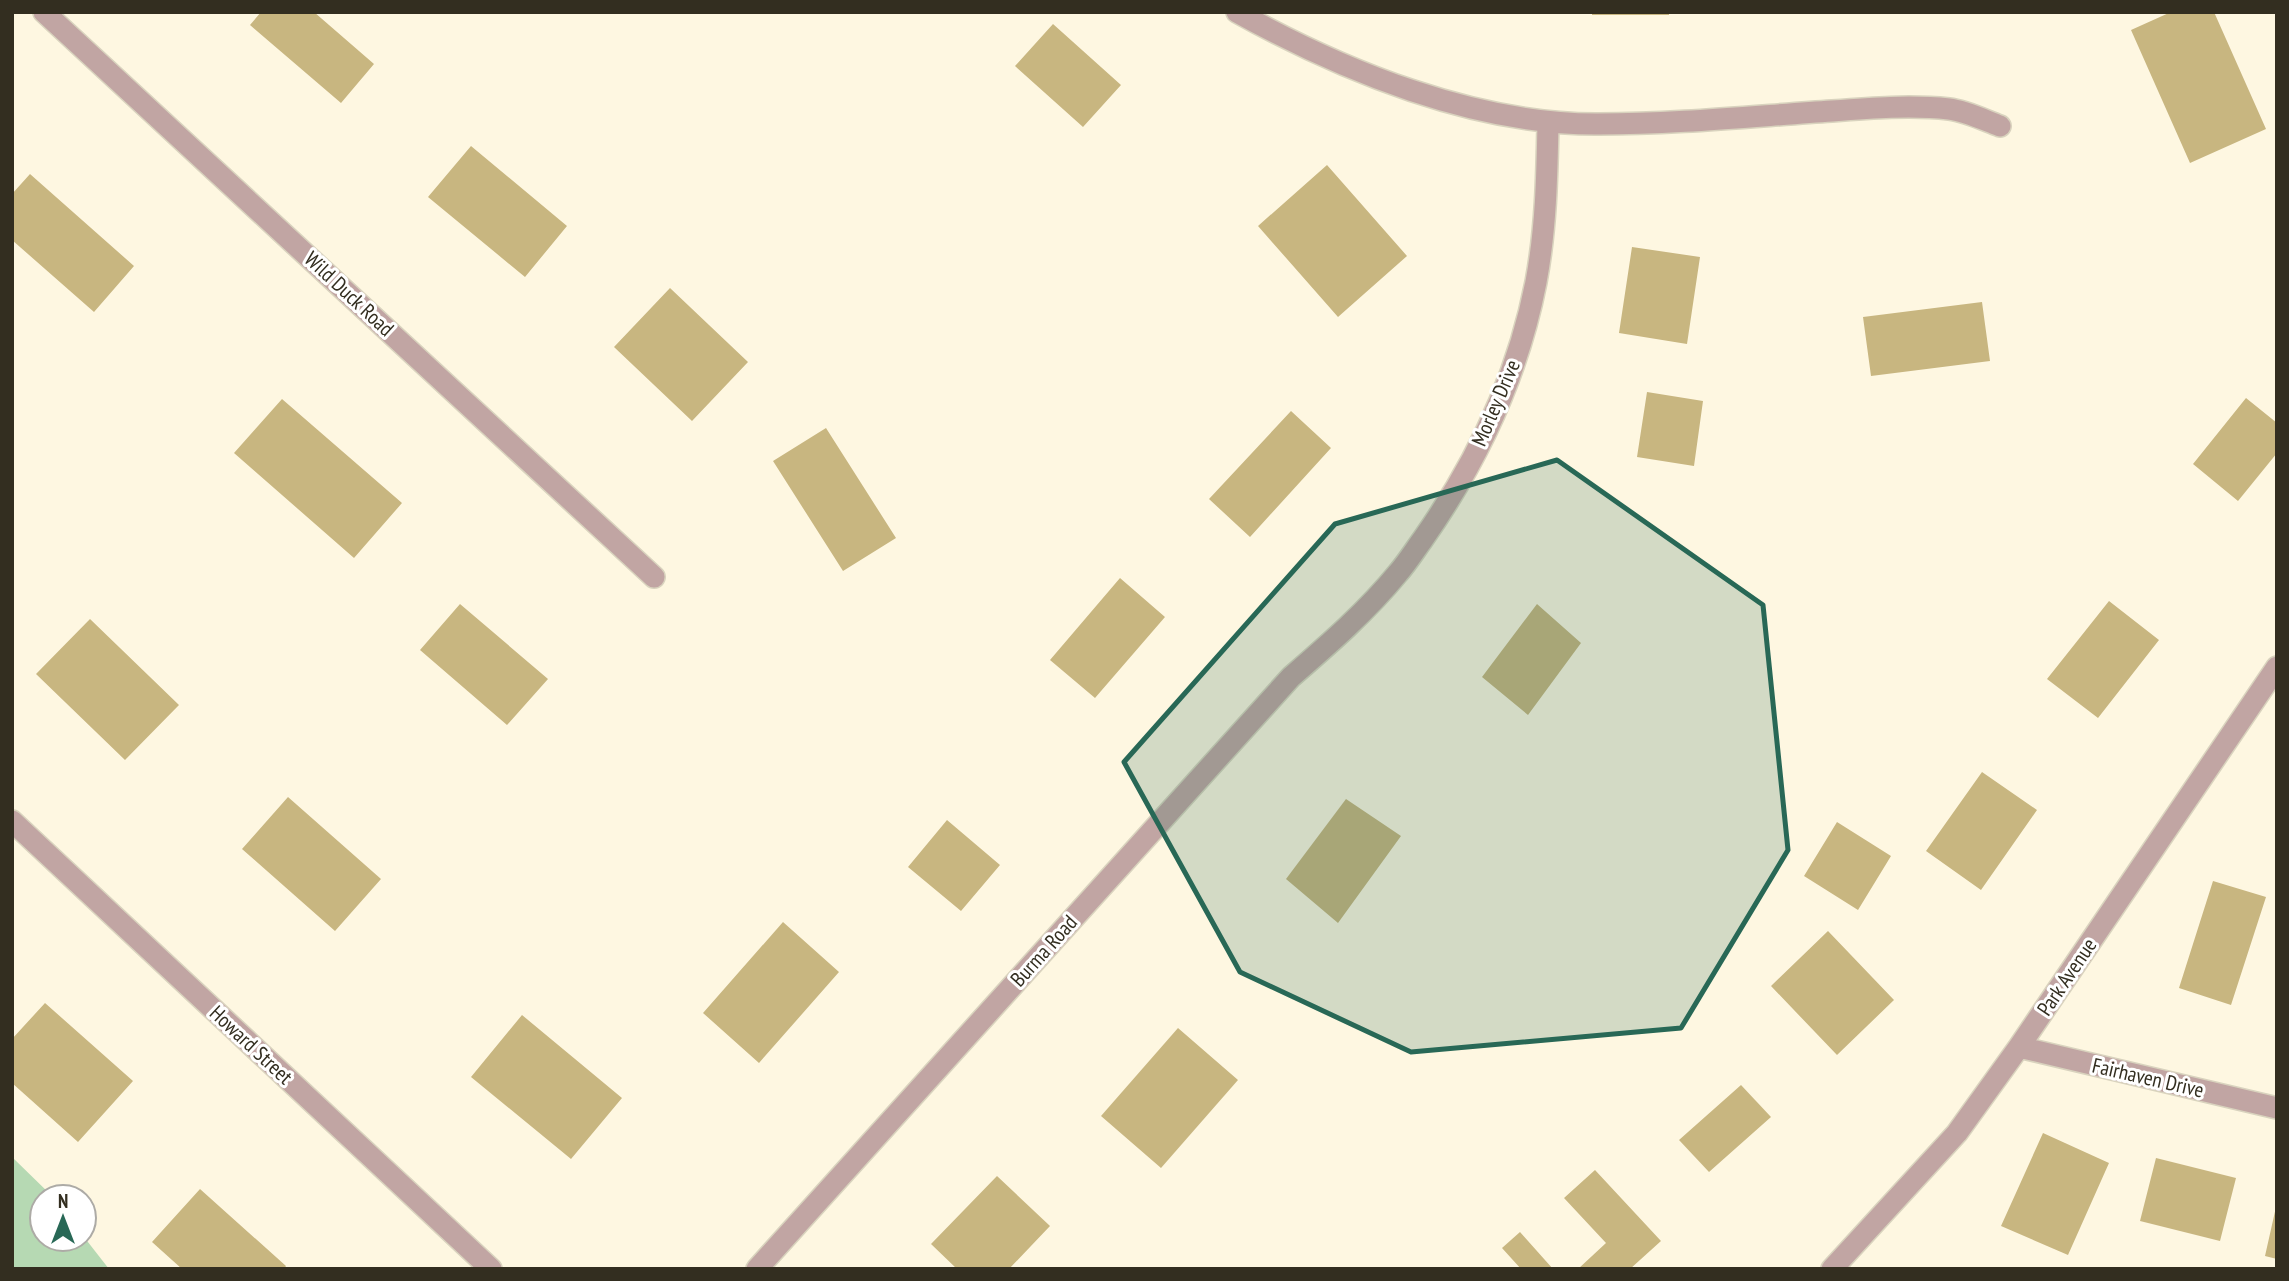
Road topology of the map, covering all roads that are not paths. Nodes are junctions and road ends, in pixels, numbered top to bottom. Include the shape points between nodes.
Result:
1 (44, 12) edge
2 (1237, 12) edge
3 (1548, 122) junction
4 (2000, 125) dead end
5 (654, 577) dead end
6 (1336, 638) joint
7 (2277, 667) edge
8 (12, 821) edge
9 (2019, 1048) junction
10 (2277, 1108) edge
11 (491, 1269) edge
12 (757, 1269) edge
13 (1832, 1269) edge

1 - 5 street, Wild Duck Road
2 - 3 street via 1374,78 1462,105
3 - 4 street via 1633,123 1886,108 1952,109
3 - 6 street, Morley Drive via 1547,203 1536,282 1515,360 1490,425 1452,497 1399,573
6 - 12 street, Burma Road via 1291,677
7 - 9 street, Park Avenue
8 - 11 street, Howard Street
9 - 10 street, Fairhaven Drive
9 - 13 street, Park Avenue via 1957,1133

